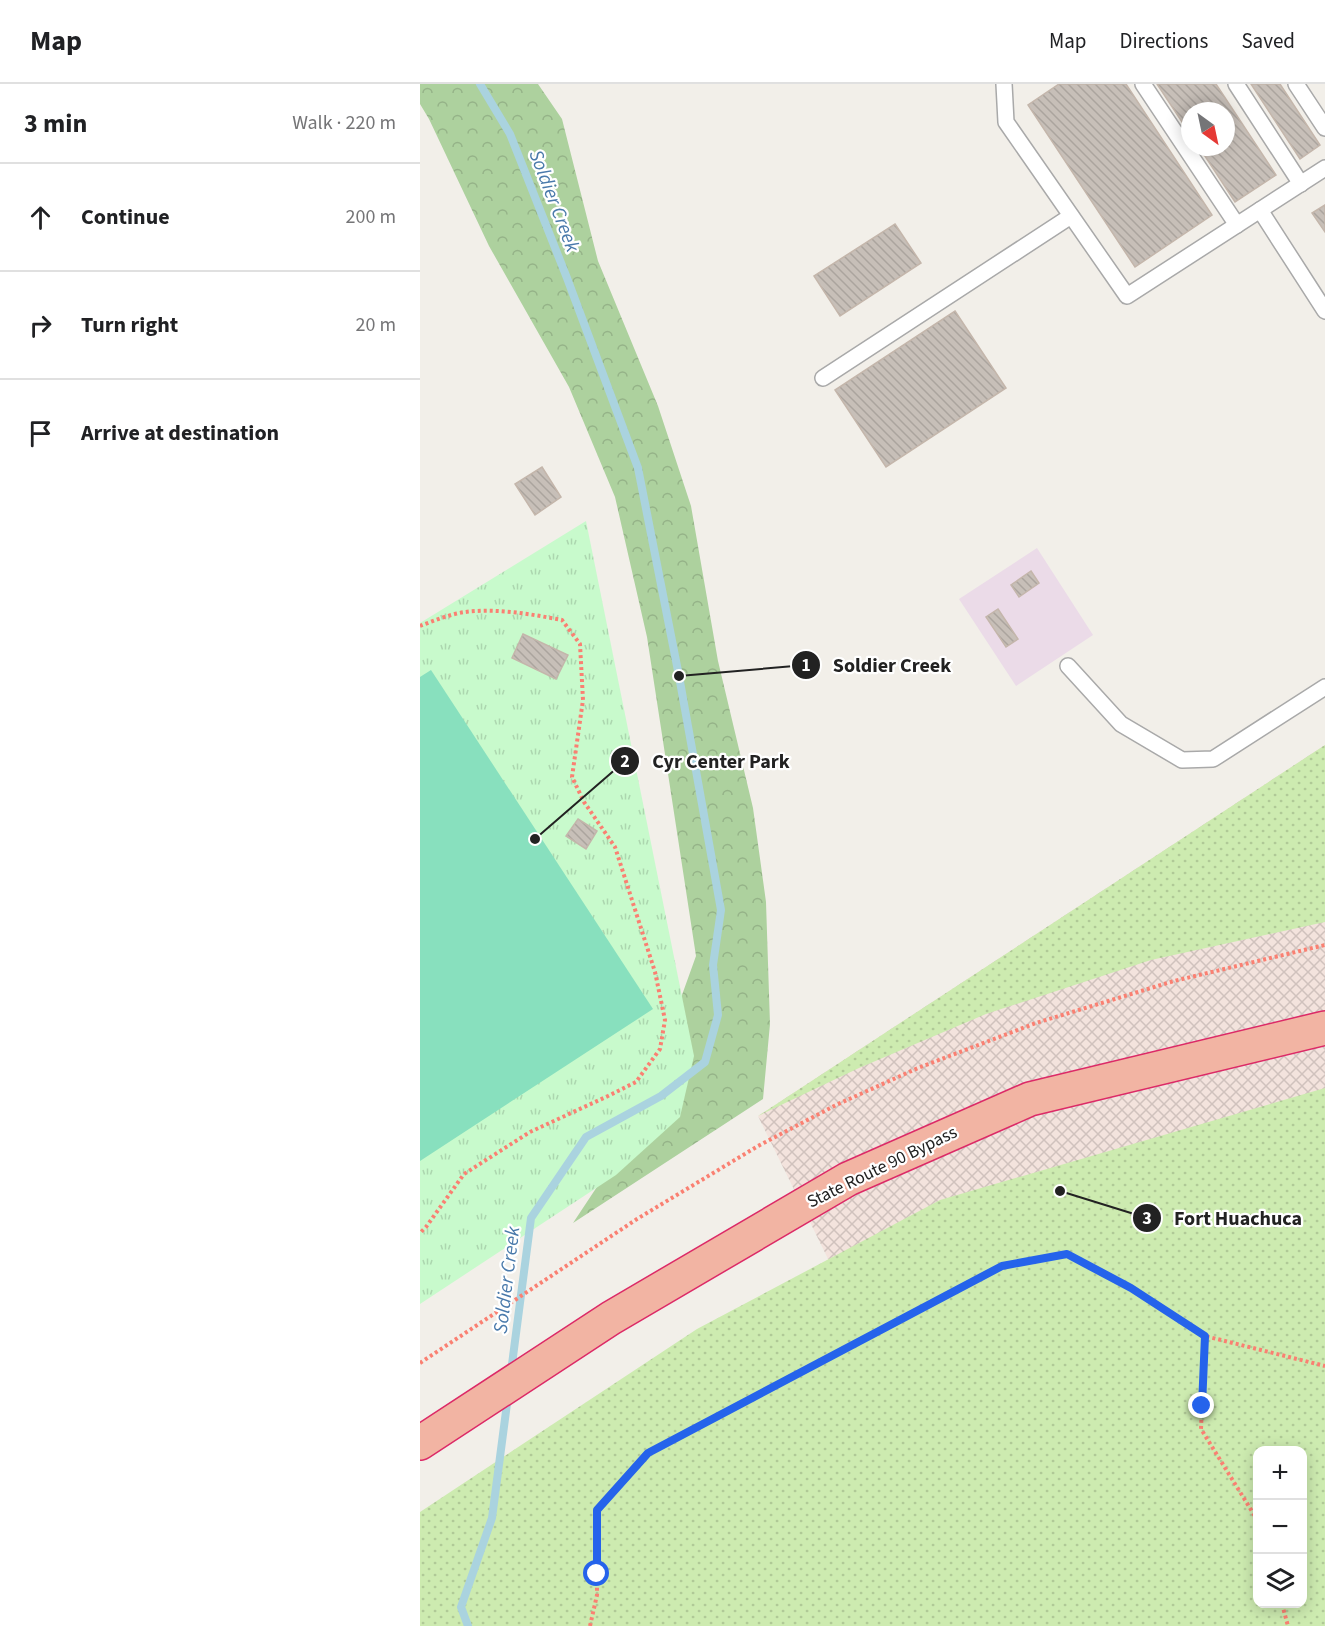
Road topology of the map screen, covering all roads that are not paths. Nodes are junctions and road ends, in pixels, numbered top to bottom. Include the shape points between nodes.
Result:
1 (1004, 84) edge
2 (1143, 84) edge
3 (1236, 84) edge
4 (1296, 84) edge
5 (1325, 128) edge
6 (1325, 168) edge
7 (1301, 184) junction
8 (1260, 210) junction
9 (1071, 216) junction
10 (1237, 225) junction
11 (1325, 311) edge
12 (823, 378) dead end
13 (1068, 666) dead end
14 (1325, 687) edge
15 (1325, 1028) edge
16 (422, 1442) edge

1 - 9 lane via 1006,122
2 - 10 lane
3 - 7 lane
4 - 5 lane
6 - 7 lane
7 - 8 lane
8 - 10 lane
8 - 11 lane
9 - 10 lane via 1127,296
9 - 12 lane
13 - 14 lane via 1121,724 1182,760 1213,759
15 - 16 highway, State Route 90 Bypass via 1030,1099 849,1179 611,1317

